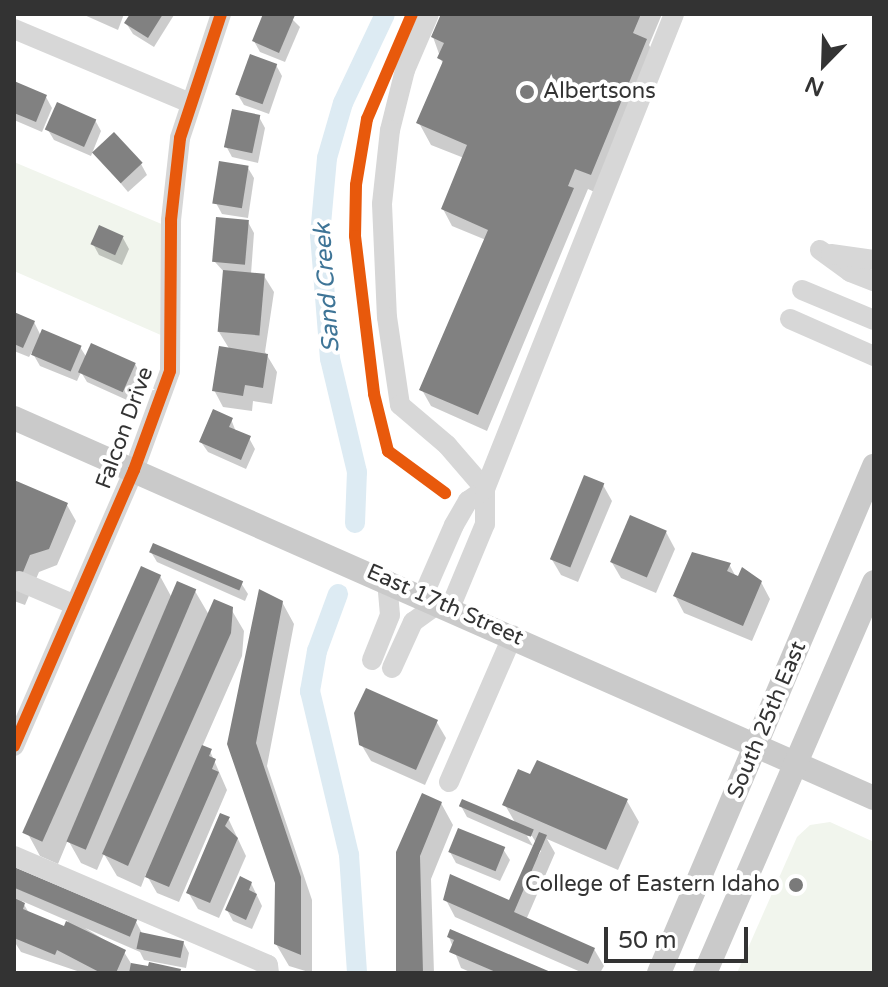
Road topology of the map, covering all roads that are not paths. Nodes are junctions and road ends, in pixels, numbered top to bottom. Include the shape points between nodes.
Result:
1 (221, 14) edge
2 (429, 14) edge
3 (674, 14) edge
4 (14, 29) edge
5 (190, 103) junction
6 (874, 260) edge
7 (874, 281) edge
8 (802, 290) dead end
9 (790, 319) dead end
10 (874, 320) edge
11 (874, 356) edge
12 (14, 418) edge
13 (874, 466) edge
14 (134, 470) junction
15 (485, 489) junction
16 (387, 580) junction
17 (19, 581) dead end
18 (874, 582) edge
19 (438, 602) junction
20 (75, 605) junction
21 (513, 635) junction
22 (372, 660) dead end
23 (392, 668) dead end
24 (757, 743) junction
25 (14, 746) edge
26 (796, 761) junction
27 (449, 782) dead end
28 (874, 798) edge
29 (14, 856) edge
30 (269, 973) edge
31 (659, 973) edge
32 (705, 973) edge

1 - 5 street, Falcon Drive
2 - 15 street via 405,70 390,130 382,204 387,317 400,405 447,445
3 - 15 street
4 - 5 street
5 - 14 street, Falcon Drive via 180,138 171,220 170,371
6 - 7 street via 820,250 850,272
8 - 10 street
9 - 11 street
12 - 14 main road, East 17th Street
13 - 24 main road, South 25th East
14 - 16 main road, East 17th Street
14 - 20 street, Falcon Drive
15 - 19 street via 485,524
15 - 19 street via 468,501 454,525
16 - 19 main road, East 17th Street
16 - 22 street via 390,615
17 - 20 street
18 - 26 main road, South 25th East
19 - 21 main road, East 17th Street
19 - 23 street via 413,622
20 - 25 street, Falcon Drive
21 - 24 main road, East 17th Street
21 - 27 street
24 - 26 main road, East 17th Street
24 - 31 main road, South 25th East
26 - 28 main road, East 17th Street
26 - 32 main road, South 25th East
29 - 30 street via 268,965

